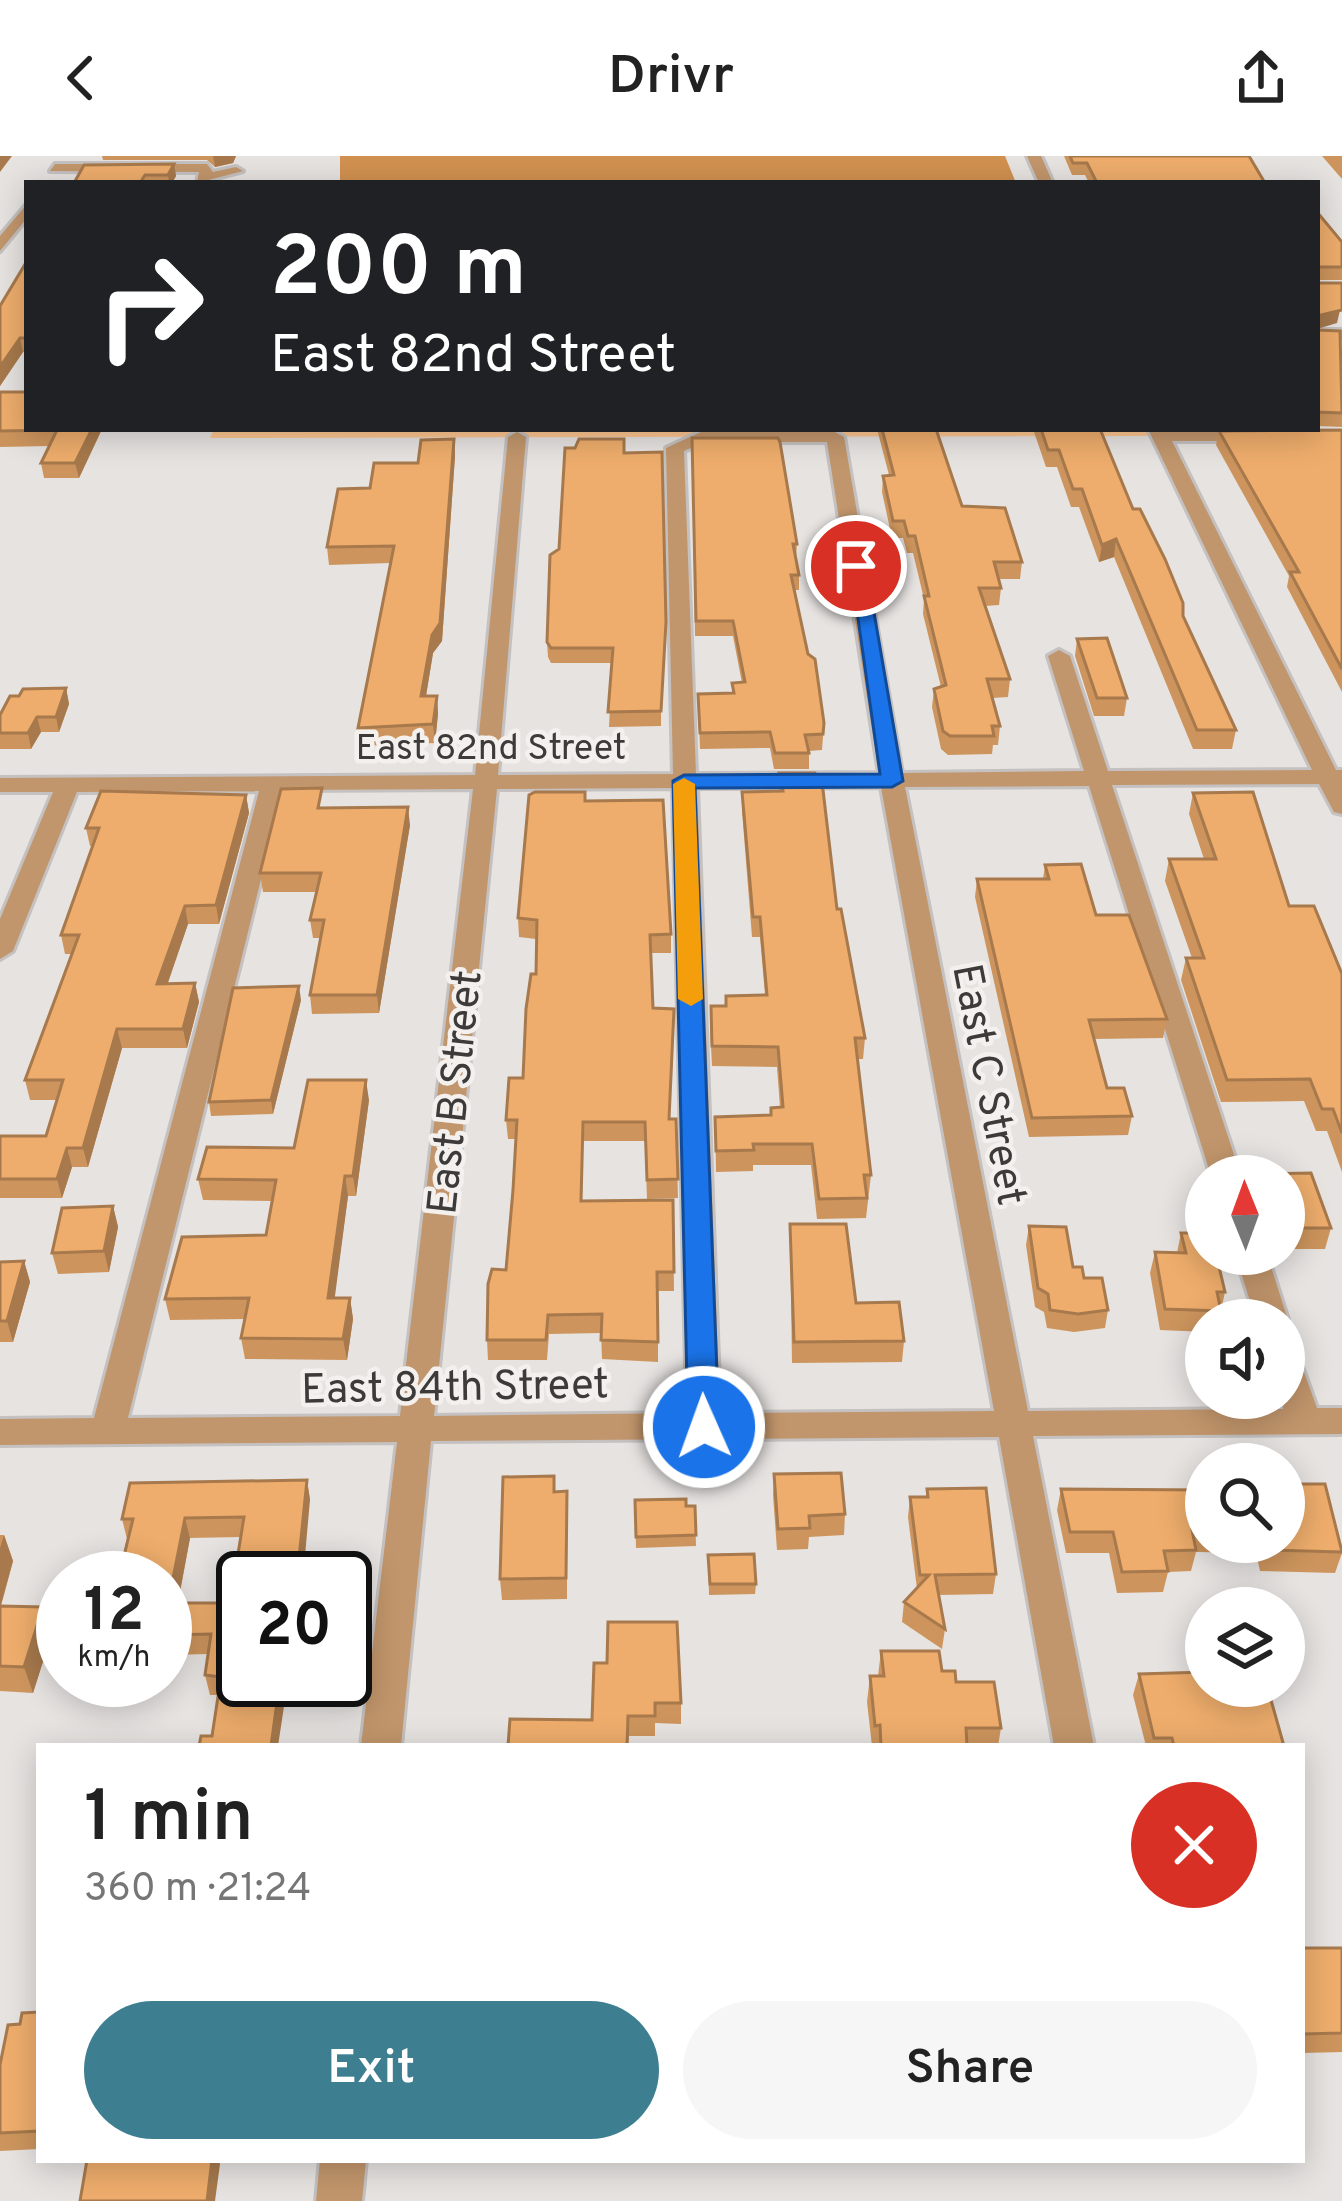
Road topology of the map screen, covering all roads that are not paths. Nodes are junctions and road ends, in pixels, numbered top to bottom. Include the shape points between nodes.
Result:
1 (219, 156) edge
2 (59, 162) edge
3 (238, 164) edge
4 (206, 176) edge
5 (24, 212) edge
6 (1, 245) edge
7 (1159, 432) edge
8 (1274, 436) edge
9 (517, 437) dead end
10 (1058, 656) dead end
11 (1335, 777) edge
12 (1099, 779) junction
13 (684, 781) junction
14 (892, 781) junction
15 (486, 782) junction
16 (273, 783) junction
17 (0, 785) edge
18 (68, 785) junction
19 (1342, 807) edge
20 (0, 952) edge
21 (1219, 1155) edge
22 (1304, 1421) joint
23 (1342, 1421) edge
24 (1012, 1423) junction
25 (704, 1427) junction
26 (417, 1431) junction
27 (0, 1432) edge
28 (107, 1432) junction
29 (381, 1743) edge
30 (1073, 1743) edge
31 (343, 2163) edge
32 (339, 2201) edge

1 - 4 street
2 - 4 street
3 - 4 street
5 - 6 street
7 - 8 street
7 - 11 street
9 - 15 street, East B Street
10 - 12 street
11 - 12 street, East 82nd Street
11 - 19 street
12 - 14 street, East 82nd Street
12 - 21 street
13 - 14 street, East 82nd Street
13 - 14 street, East C Street via 675,448 718,436 835,436
13 - 15 street, East 82nd Street
13 - 25 street
14 - 24 street, East C Street
15 - 16 street, East 82nd Street
15 - 26 street, East B Street
16 - 18 street, East 82nd Street
16 - 28 street
17 - 18 street, East 82nd Street
18 - 20 street
22 - 23 street, East 84th Street
22 - 24 street, East 84th Street
24 - 25 street, East 84th Street
24 - 30 street, East C Street
25 - 26 street, East 84th Street
26 - 28 street, East 84th Street
26 - 29 street, East B Street
27 - 28 street, East 84th Street
31 - 32 street

